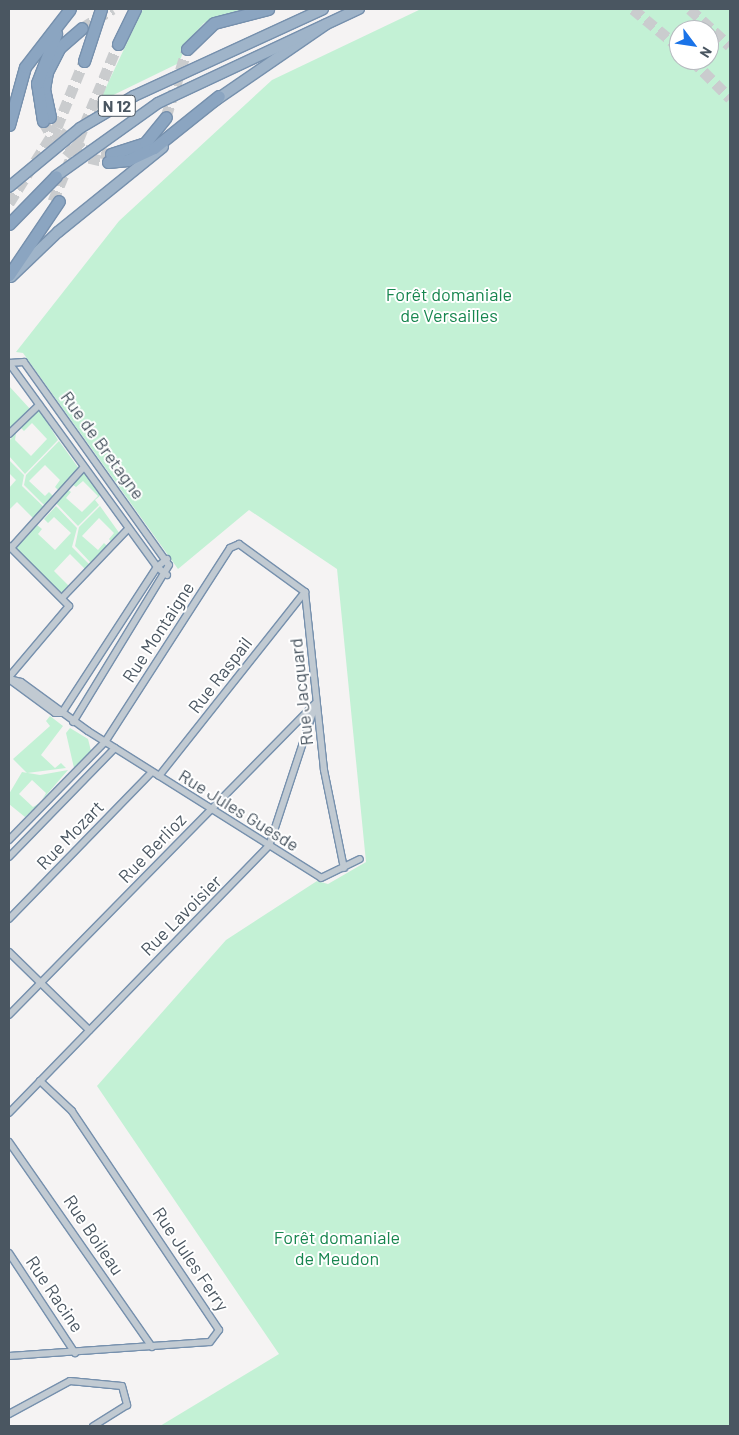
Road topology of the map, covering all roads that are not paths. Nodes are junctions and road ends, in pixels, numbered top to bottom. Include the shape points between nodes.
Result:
1 (70, 9) edge
2 (75, 9) edge
3 (101, 9) edge
4 (135, 9) edge
5 (268, 9) edge
6 (323, 9) edge
7 (359, 9) edge
8 (325, 25) junction
9 (82, 28) tunnel mouth
10 (118, 44) tunnel mouth
11 (187, 50) tunnel mouth
12 (84, 61) tunnel mouth
13 (219, 96) junction
14 (166, 117) tunnel mouth
15 (9, 125) edge
16 (56, 176) joint
17 (10, 184) edge
18 (9, 224) edge
19 (9, 264) edge
20 (9, 275) edge
21 (9, 280) edge
22 (9, 363) edge
23 (39, 405) junction
24 (9, 434) edge
25 (84, 467) junction
26 (128, 529) junction
27 (10, 547) edge
28 (167, 559) junction
29 (157, 567) junction
30 (167, 575) junction
31 (305, 592) junction
32 (63, 597) junction
33 (9, 679) edge
34 (316, 703) junction
35 (62, 713) junction
36 (73, 722) junction
37 (105, 742) junction
38 (115, 748) junction
39 (152, 772) junction
40 (159, 776) junction
41 (211, 809) junction
42 (9, 840) edge
43 (269, 846) junction
44 (9, 857) edge
45 (360, 859) dead end
46 (344, 868) junction
47 (9, 919) edge
48 (9, 952) edge
49 (40, 984) junction
50 (9, 1015) edge
51 (90, 1030) junction
52 (40, 1081) junction
53 (9, 1113) edge
54 (9, 1142) edge
55 (9, 1253) edge
56 (152, 1346) junction
57 (75, 1352) junction
58 (9, 1356) edge
59 (9, 1414) edge
60 (93, 1426) edge

1 - 15 highway via 25,67
2 - 9 highway via 40,66 37,90 46,119 44,89 47,72 59,48
3 - 12 highway
4 - 10 highway
5 - 11 highway via 214,23
6 - 17 highway, N 12 via 127,100 80,128
7 - 8 highway, N 12
8 - 13 highway
8 - 16 highway, N 12 via 137,115
13 - 14 highway via 154,148 128,160 110,158 145,143
13 - 21 highway via 58,232
16 - 18 highway, N 12
19 - 20 highway via 56,201
22 - 23 street, Rue de Bretagne
22 - 28 street, Rue de Bretagne via 24,362
23 - 24 street
23 - 25 street, Rue de Bretagne
25 - 26 street, Rue de Bretagne
25 - 27 street
26 - 29 street, Rue de Bretagne
26 - 32 street
27 - 32 street
28 - 29 street
28 - 30 street
29 - 30 street, Rue de Bretagne
29 - 35 street
30 - 36 street
31 - 34 street, Rue Jacquard
31 - 37 street, Rue Montaigne via 239,544 230,548
31 - 40 street, Rue Raspail
32 - 33 street via 68,612
33 - 35 street, Rue Jules Guesde via 55,713
34 - 41 street, Rue Berlioz
34 - 43 street, Rue Lavoisier
34 - 46 street, Rue Jacquard via 324,770
35 - 36 street, Rue Jules Guesde
36 - 37 street, Rue Jules Guesde
37 - 38 street, Rue Jules Guesde
37 - 42 street, Rue Montaigne
38 - 39 street, Rue Jules Guesde
38 - 44 street
39 - 40 street, Rue Jules Guesde
39 - 47 street, Rue Mozart
40 - 41 street, Rue Jules Guesde
41 - 43 street, Rue Jules Guesde
41 - 49 street, Rue Berlioz
43 - 46 street, Rue Jules Guesde via 321,878
43 - 51 street, Rue Lavoisier
45 - 46 street, Rue Jules Guesde
48 - 49 street
49 - 50 street, Rue Berlioz
49 - 51 street
51 - 52 street, Rue Lavoisier
52 - 53 street, Rue Lavoisier
52 - 56 street, Rue Jules Ferry via 72,1111 219,1326 213,1342
54 - 56 street, Rue Boileau
55 - 57 street, Rue Racine
56 - 57 street, Rue Jules Ferry
57 - 58 street, Rue Jules Ferry
59 - 60 street via 70,1381 122,1386 127,1405

